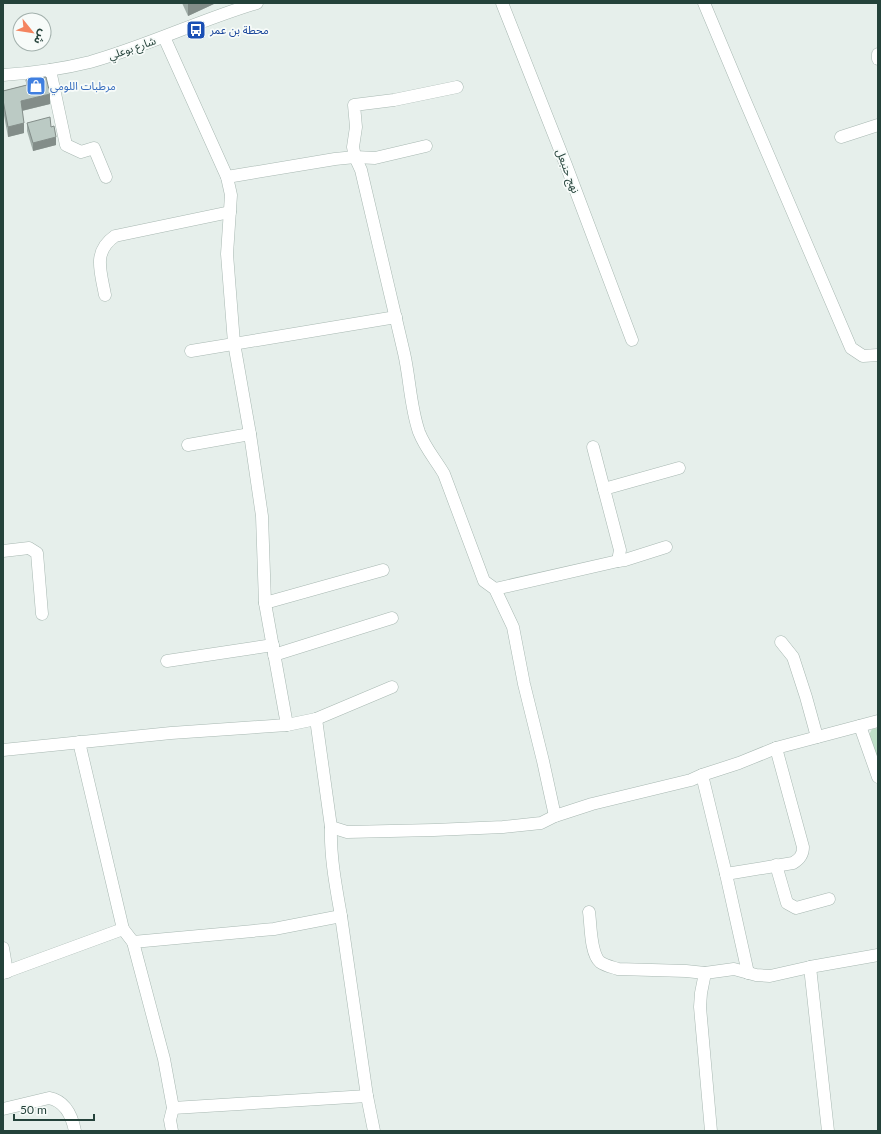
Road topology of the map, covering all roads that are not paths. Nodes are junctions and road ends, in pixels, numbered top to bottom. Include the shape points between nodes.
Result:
1 (257, 3) edge
2 (502, 3) edge
3 (704, 3) edge
4 (229, 7) edge
5 (164, 37) junction
6 (878, 54) edge
7 (878, 59) edge
8 (50, 70) junction
9 (3, 75) edge
10 (457, 87) dead end
11 (878, 125) edge
12 (842, 137) dead end
13 (426, 146) dead end
14 (355, 157) junction
15 (106, 177) dead end
16 (227, 177) junction
17 (230, 212) junction
18 (105, 295) dead end
19 (396, 317) junction
20 (632, 340) dead end
21 (234, 344) junction
22 (191, 350) dead end
23 (878, 355) edge
24 (250, 434) junction
25 (188, 445) dead end
26 (593, 447) dead end
27 (679, 468) dead end
28 (604, 489) junction
29 (666, 547) dead end
30 (3, 551) edge
31 (618, 561) junction
32 (383, 570) dead end
33 (495, 588) junction
34 (264, 603) junction
35 (42, 614) dead end
36 (392, 618) dead end
37 (781, 642) dead end
38 (273, 650) junction
39 (167, 661) dead end
40 (392, 687) dead end
41 (316, 719) junction
42 (878, 721) edge
43 (287, 725) junction
44 (860, 726) junction
45 (817, 737) junction
46 (79, 742) junction
47 (776, 748) junction
48 (3, 750) edge
49 (702, 775) junction
50 (878, 777) edge
51 (555, 816) junction
52 (331, 827) junction
53 (776, 865) junction
54 (726, 874) junction
55 (829, 899) dead end
56 (589, 912) dead end
57 (341, 916) junction
58 (123, 929) junction
59 (133, 942) junction
60 (3, 948) edge
61 (743, 950) junction
62 (878, 955) edge
63 (810, 966) junction
64 (734, 969) junction
65 (5, 972) edge
66 (705, 973) junction
67 (748, 973) junction
68 (366, 1096) junction
69 (173, 1108) junction
70 (3, 1109) edge
71 (75, 1131) edge
72 (172, 1131) edge
73 (374, 1131) edge
74 (711, 1131) edge
75 (828, 1131) edge

1 - 4 street, شارع بوعلي
2 - 20 street, نهج حنبعل
3 - 23 street via 851,348 863,356
4 - 5 street, شارع بوعلي
5 - 8 street, شارع بوعلي via 92,61
5 - 16 street
6 - 7 street
8 - 9 street, شارع بوعلي
8 - 15 street via 66,145 81,152 94,148
10 - 14 street via 354,105
11 - 12 street
13 - 14 street via 375,158
14 - 16 street
14 - 19 street
16 - 17 street via 231,195
17 - 18 street via 115,236 100,253
17 - 21 street via 227,254
19 - 21 street
19 - 33 street via 419,432 444,474 484,581
21 - 22 street
21 - 24 street
24 - 25 street
24 - 34 street via 262,516
26 - 28 street
27 - 28 street
28 - 31 street via 620,550
29 - 31 street
30 - 35 street via 29,548 37,554
31 - 33 street
32 - 34 street
33 - 51 street via 513,627
34 - 38 street
36 - 38 street
37 - 45 street via 793,657
38 - 39 street
38 - 43 street
40 - 41 street
41 - 43 street
41 - 52 street
42 - 44 street
43 - 46 street
44 - 45 street
44 - 50 street
45 - 47 street
46 - 48 street
46 - 58 street
47 - 49 street
47 - 53 street via 803,852 793,863
49 - 51 street
49 - 54 street
51 - 52 street via 541,823 503,828 347,832
52 - 57 street via 333,874
53 - 54 street
53 - 55 street via 787,903 796,908
54 - 61 street
56 - 66 street via 594,951 600,961 609,967
57 - 59 street via 274,929
57 - 68 street
58 - 59 street
58 - 65 street
59 - 69 street via 164,1059
60 - 65 street
61 - 64 street
61 - 67 street
62 - 63 street
63 - 67 street via 770,976
63 - 75 street
64 - 66 street
64 - 67 street
66 - 74 street via 700,1007
68 - 69 street
68 - 73 street
69 - 72 street via 170,1120
70 - 71 street via 49,1098 57,1099 67,1109

